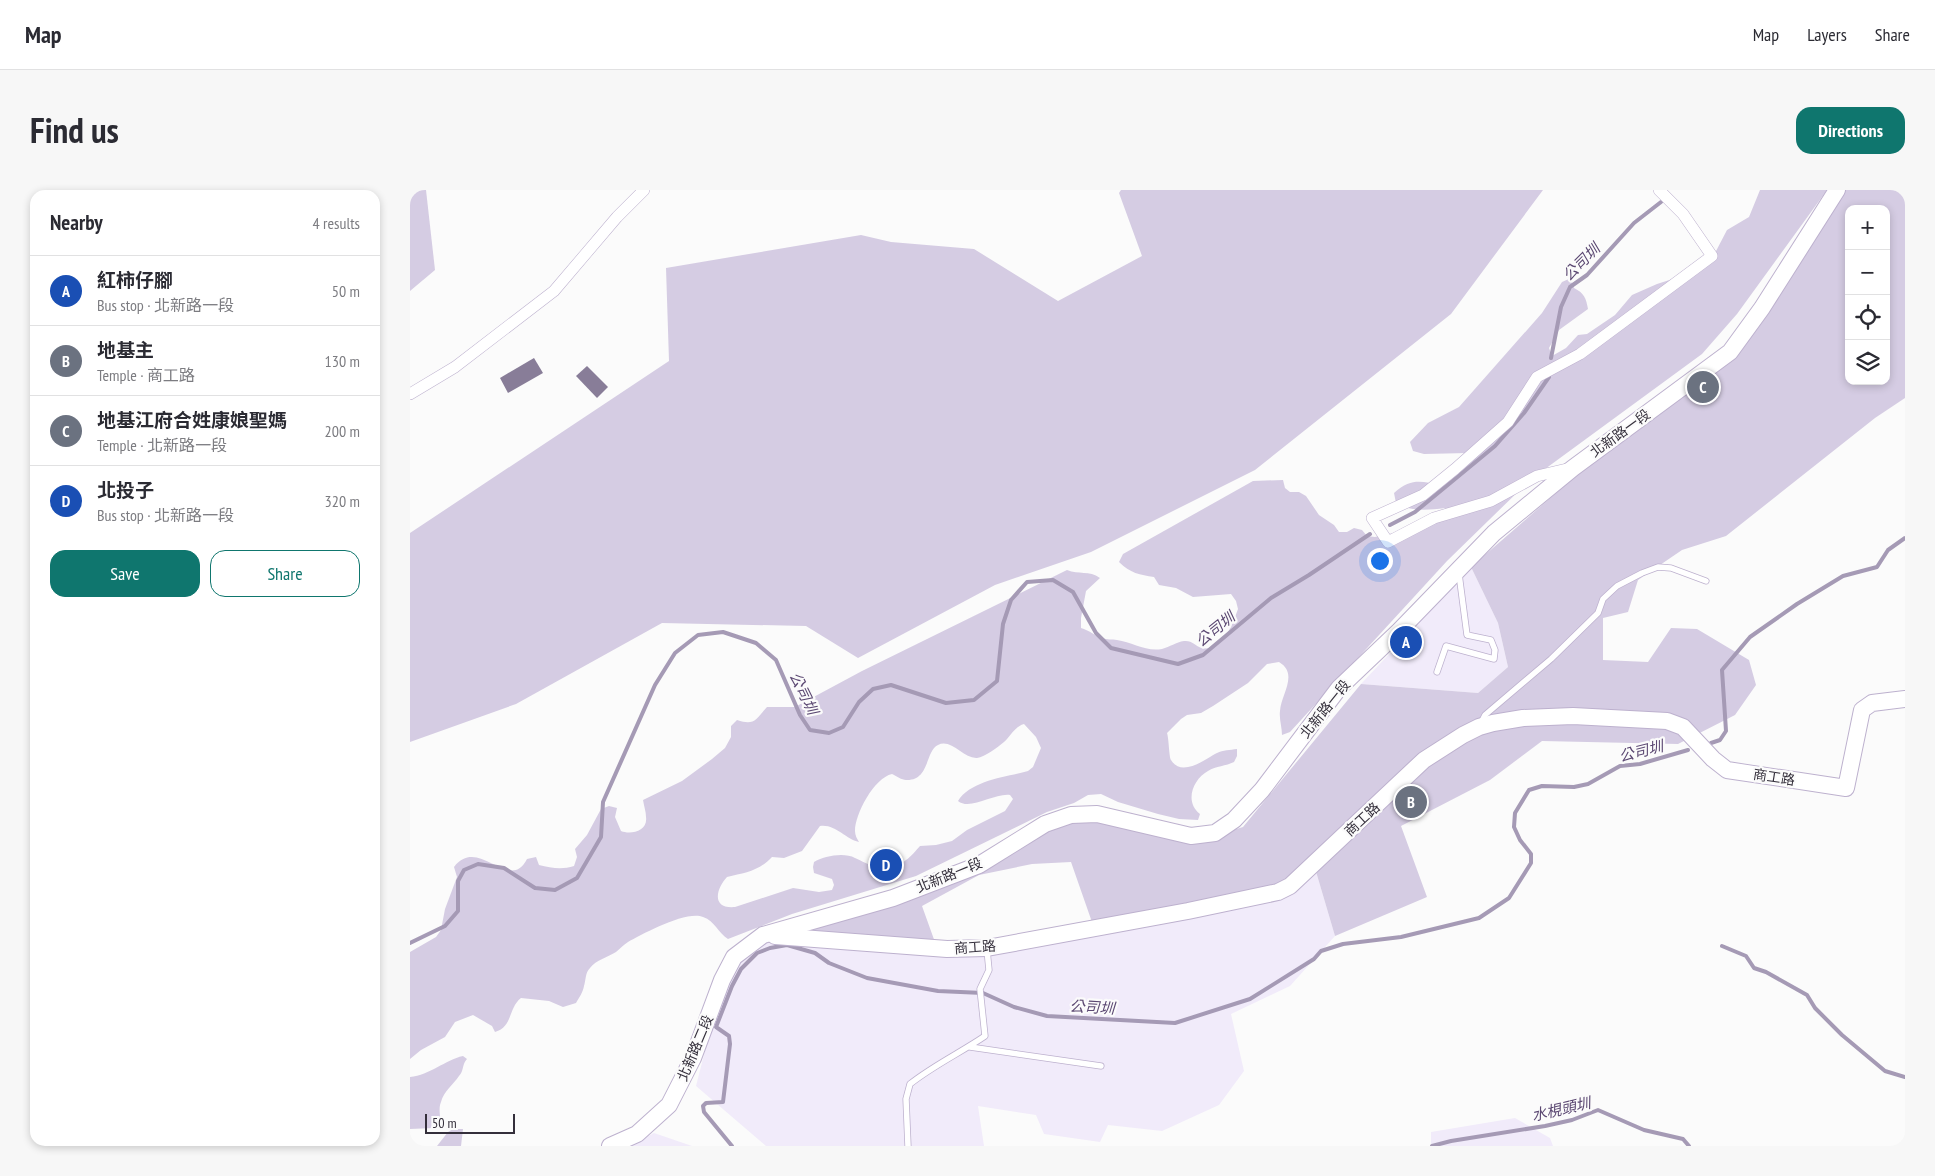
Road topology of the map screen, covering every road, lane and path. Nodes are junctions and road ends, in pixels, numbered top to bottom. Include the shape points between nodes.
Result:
1 (644, 190) edge
2 (1659, 190) edge
3 (1837, 190) edge
4 (410, 394) edge
5 (1572, 468) junction
6 (1458, 570) junction
7 (1706, 581) dead end
8 (1437, 672) dead end
9 (1905, 699) edge
10 (1479, 727) junction
11 (763, 935) junction
12 (987, 948) junction
13 (970, 1047) junction
14 (1101, 1066) dead end
15 (610, 1146) edge
16 (908, 1146) edge

1 - 4 street via 554,291 455,367
2 - 5 street via 1683,214 1712,256 1580,354 1537,377 1508,422 1423,494 1372,518 1388,542 1434,518 1490,501 1537,476
3 - 5 main road, 北新路一段 via 1730,352
5 - 6 main road, 北新路一段 via 1494,533
6 - 8 lane via 1467,635 1491,640 1494,659 1446,646
6 - 11 main road, 北新路一段 via 1339,688 1262,790 1234,820 1215,833 1191,836 1097,814 1070,815 1045,824 962,872 893,898
7 - 10 lane via 1671,568 1658,567 1617,586 1603,598 1598,613 1551,659 1485,715
9 - 10 main road, 商工路 via 1872,703 1862,710 1846,788 1727,770 1683,727 1667,721 1573,716 1523,718
10 - 12 main road, 商工路 via 1424,760 1290,886 1278,892
11 - 12 main road, 商工路 via 947,949
11 - 15 main road, 北新路二段 via 734,958 722,980 693,1058 669,1105 637,1134
12 - 13 lane via 989,970 980,989 985,1036
13 - 14 lane
13 - 16 lane via 932,1067 910,1084 906,1099

